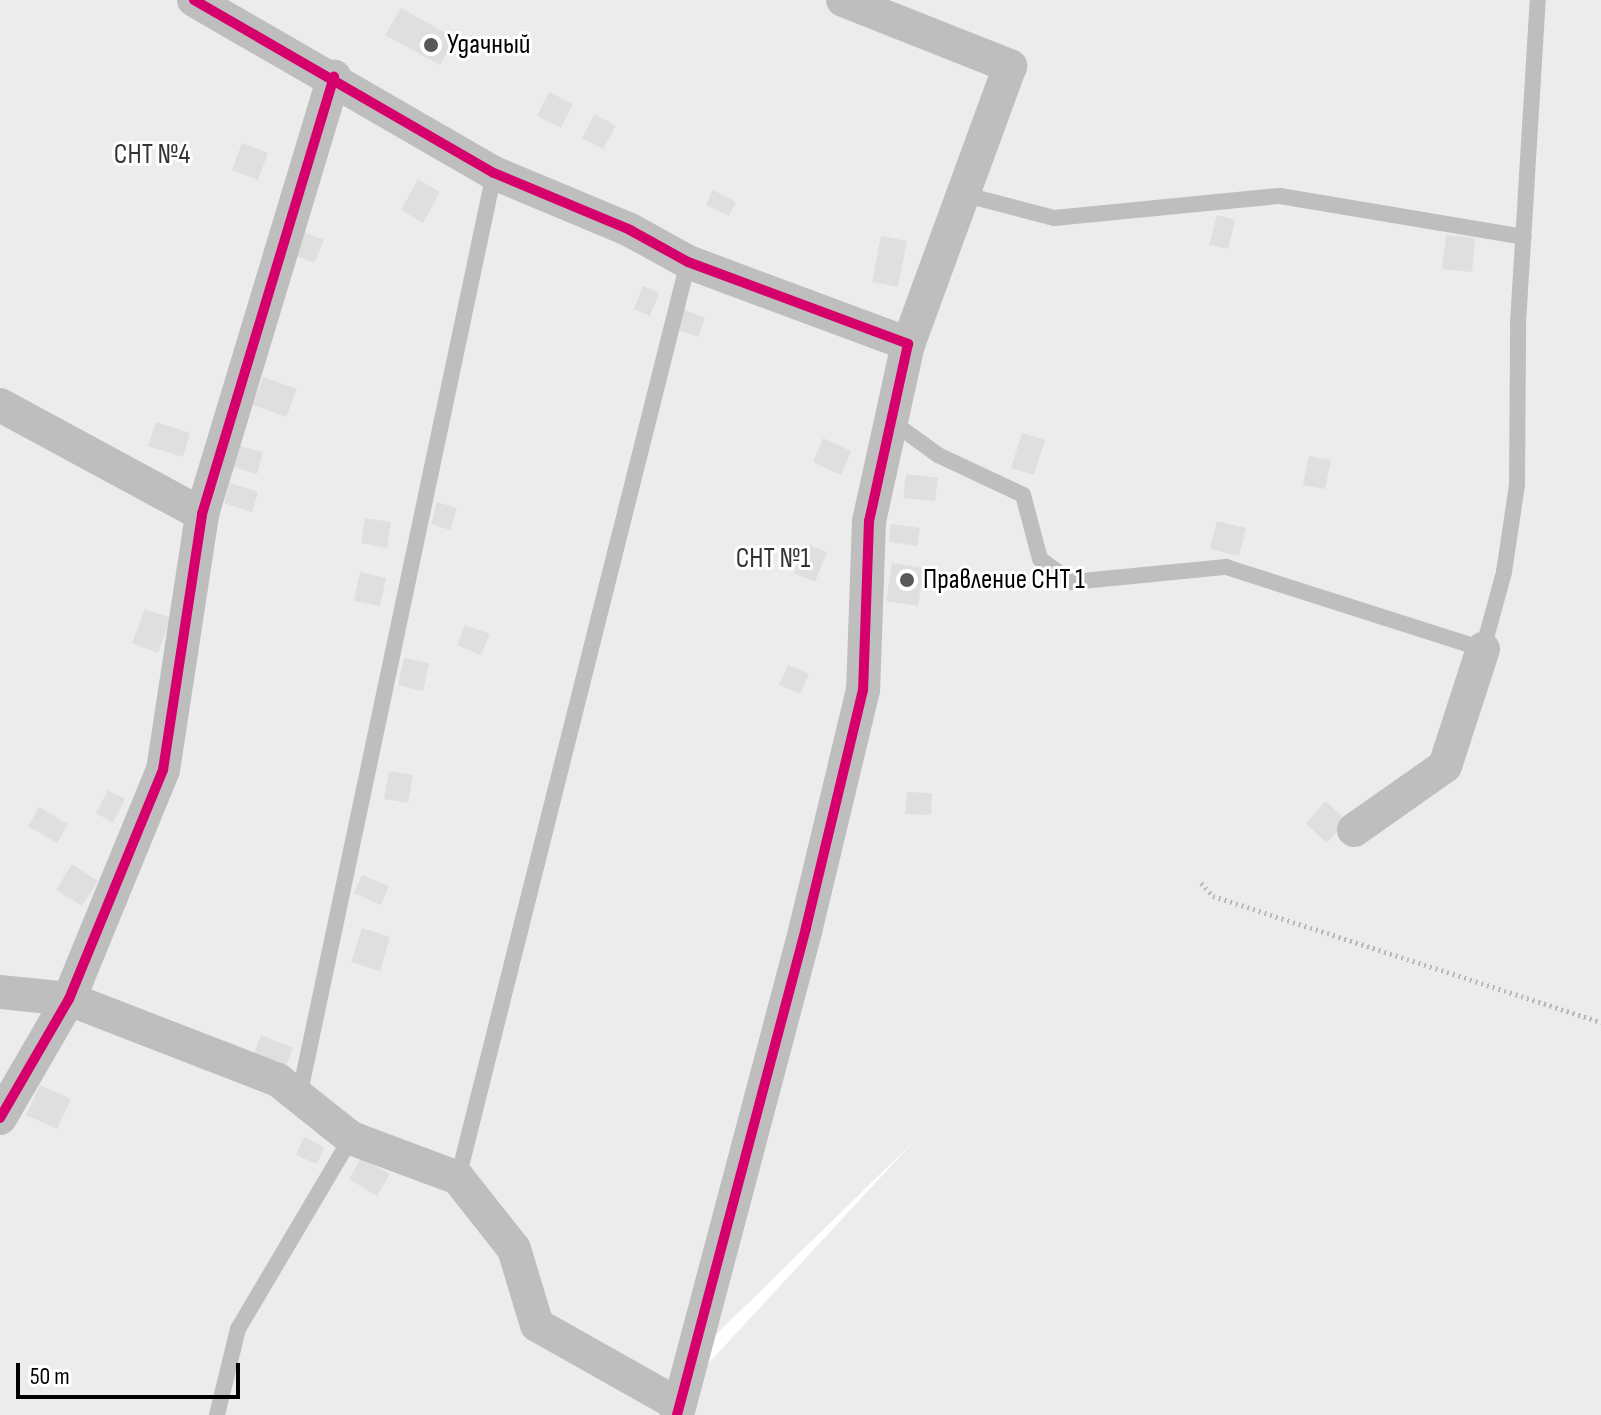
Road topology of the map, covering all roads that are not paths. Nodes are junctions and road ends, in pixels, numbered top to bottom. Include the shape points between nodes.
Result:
1 (194, 0) edge
2 (843, 0) edge
3 (1538, 0) edge
4 (334, 77) junction
5 (494, 173) junction
6 (966, 195) junction
7 (1524, 237) junction
8 (688, 262) junction
9 (908, 344) junction
10 (0, 405) edge
11 (894, 423) junction
12 (202, 514) junction
13 (1483, 649) junction
14 (1354, 830) dead end
15 (0, 992) edge
16 (69, 999) junction
17 (299, 1097) junction
18 (0, 1118) edge
19 (351, 1138) junction
20 (458, 1178) junction
21 (678, 1410) edge
22 (217, 1415) edge

1 - 4 street
2 - 6 street via 1010,66
3 - 7 lane
4 - 5 street
4 - 12 street
5 - 8 street via 630,230
5 - 17 lane
6 - 7 lane via 1054,218 1280,196
6 - 9 street
7 - 13 lane via 1517,485 1504,572
8 - 9 street
8 - 20 lane
9 - 11 street
10 - 12 street
11 - 13 lane via 938,455 1023,495 1040,559 1072,582 1226,567
11 - 21 street via 869,521 863,690 806,928
12 - 16 street via 163,770
13 - 14 street via 1445,766
15 - 16 street
16 - 17 street via 278,1080
16 - 18 street
17 - 19 street
19 - 20 street
19 - 22 lane via 238,1329
20 - 21 street via 514,1249 537,1325

